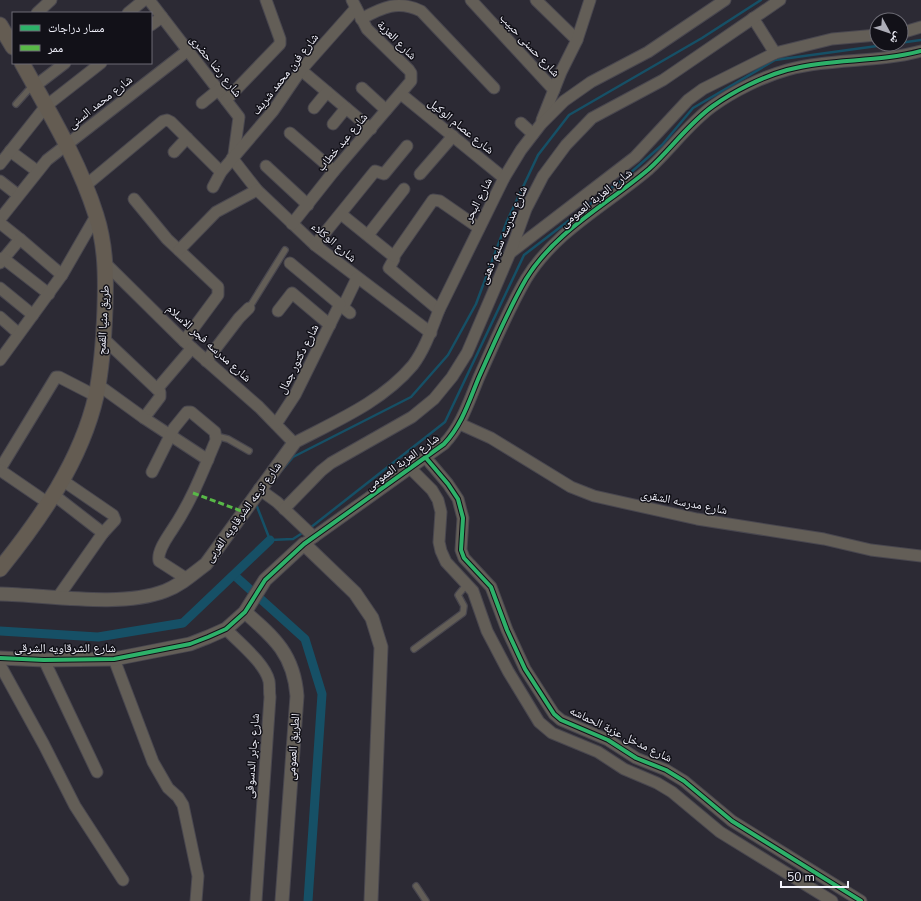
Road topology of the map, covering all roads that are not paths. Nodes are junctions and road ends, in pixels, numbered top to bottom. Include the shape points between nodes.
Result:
1 (51, 0) edge
2 (144, 0) edge
3 (149, 0) edge
4 (266, 0) edge
5 (471, 0) edge
6 (536, 0) edge
7 (589, 0) edge
8 (725, 0) edge
9 (780, 0) edge
10 (354, 4) edge
11 (38, 12) edge
12 (129, 12) edge
13 (162, 17) junction
14 (753, 18) junction
15 (361, 19) junction
16 (152, 24) edge
17 (921, 27) edge
18 (909, 30) edge
19 (869, 36) edge
20 (577, 40) junction
21 (187, 51) junction
22 (921, 51) edge
23 (775, 53) junction
24 (64, 64) edge
25 (26, 65) edge
26 (96, 65) edge
27 (301, 70) junction
28 (412, 77) joint
29 (34, 85) junction
30 (362, 88) dead end
31 (494, 88) dead end
32 (218, 90) junction
33 (554, 90) junction
34 (327, 92) junction
35 (401, 94) junction
36 (226, 100) junction
37 (16, 104) dead end
38 (202, 104) dead end
39 (46, 106) junction
40 (314, 108) dead end
41 (346, 108) junction
42 (386, 110) junction
43 (521, 123) dead end
44 (333, 124) dead end
45 (541, 124) junction
46 (371, 129) junction
47 (290, 133) dead end
48 (533, 134) junction
49 (453, 136) junction
50 (187, 138) junction
51 (67, 145) junction
52 (407, 146) dead end
53 (10, 151) junction
54 (174, 152) dead end
55 (233, 157) junction
56 (0, 164) edge
57 (266, 166) dead end
58 (37, 171) junction
59 (334, 171) junction
60 (221, 172) junction
61 (420, 174) dead end
62 (504, 178) junction
63 (0, 181) edge
64 (85, 186) junction
65 (213, 187) dead end
66 (404, 189) dead end
67 (257, 190) junction
68 (18, 195) junction
69 (134, 199) dead end
70 (308, 205) junction
71 (341, 214) junction
72 (96, 216) junction
73 (0, 220) edge
74 (0, 223) edge
75 (292, 224) junction
76 (479, 228) junction
77 (368, 235) junction
78 (20, 239) junction
79 (315, 245) junction
80 (179, 250) junction
81 (285, 250) dead end
82 (510, 253) junction
83 (394, 256) junction
84 (2, 261) edge
85 (290, 263) dead end
86 (106, 264) junction
87 (62, 275) junction
88 (357, 278) junction
89 (0, 288) edge
90 (49, 294) junction
91 (249, 308) joint
92 (344, 308) junction
93 (439, 310) junction
94 (278, 311) dead end
95 (33, 315) junction
96 (0, 317) edge
97 (330, 325) junction
98 (18, 333) junction
99 (431, 333) junction
100 (104, 339) junction
101 (188, 344) junction
102 (3, 348) edge
103 (0, 360) edge
104 (206, 362) junction
105 (157, 389) junction
106 (97, 390) junction
107 (144, 418) junction
108 (276, 424) junction
109 (460, 424) junction
110 (170, 435) junction
111 (216, 436) junction
112 (294, 443) junction
113 (249, 452) dead end
114 (426, 458) junction
115 (208, 460) junction
116 (0, 469) edge
117 (411, 469) junction
118 (152, 472) dead end
119 (62, 480) junction
120 (259, 489) junction
121 (51, 499) junction
122 (284, 509) junction
123 (103, 533) junction
124 (310, 539) junction
125 (921, 556) edge
126 (0, 569) edge
127 (187, 579) junction
128 (467, 584) junction
129 (0, 594) edge
130 (58, 597) junction
131 (245, 612) junction
132 (226, 629) junction
133 (414, 649) dead end
134 (0, 658) edge
135 (114, 659) junction
136 (44, 660) junction
137 (0, 665) edge
138 (634, 765) junction
139 (97, 772) dead end
140 (699, 805) junction
141 (803, 874) junction
142 (123, 880) dead end
143 (416, 886) dead end
144 (820, 898) edge
145 (196, 901) edge
146 (256, 901) edge
147 (282, 901) edge
148 (371, 901) edge
149 (426, 901) edge
150 (832, 901) edge
151 (861, 901) edge

1 - 11 street
2 - 12 street
3 - 13 street, شارع رضا حضرى
4 - 36 street via 280,44
5 - 33 street, شارع حسنى حبيب
6 - 20 street
7 - 20 street
8 - 45 street, شارع البحر via 648,52 591,82 564,101
9 - 14 street, شارع مدرسه سليم ذهنى
10 - 15 street, شارع العزبة
10 - 27 street, شارع فرن محمد شريف
13 - 16 street
13 - 21 street, شارع رضا حضرى
14 - 23 street
14 - 82 street, شارع مدرسه سليم ذهنى via 663,80 592,118 566,145 543,176 526,210
15 - 28 street, شارع العزبة via 375,38 409,70
15 - 31 street via 392,2 413,4
17 - 18 street
19 - 23 street via 832,39
20 - 33 street
21 - 32 street, شارع رضا حضرى
21 - 51 street, شارع محمد السنى
22 - 109 street, شارع العزبة العمومى via 902,56 849,60 788,70 760,80 713,106 649,168 547,251 519,293
23 - 82 street via 703,89 688,100 634,157
24 - 29 street
25 - 29 main road, طريق منيا القمح
26 - 39 street
27 - 34 street
27 - 55 street, شارع فرن محمد شريف via 273,111
28 - 35 street, شارع عبد خطاب
29 - 37 lane
29 - 39 main road, طريق منيا القمح
30 - 42 street
32 - 36 street, شارع رضا حضرى
32 - 38 street
33 - 45 street
34 - 40 street
34 - 41 street
35 - 42 street, شارع عبد خطاب
35 - 49 street, شارع عصام الوكيل
36 - 55 street, شارع رضا حضرى via 240,121
39 - 51 main road, طريق منيا القمح
39 - 53 street
41 - 44 street
41 - 46 street
42 - 46 street, شارع عبد خطاب
43 - 48 street
45 - 48 street, شارع البحر
46 - 59 street, شارع عبد خطاب
47 - 59 street
48 - 62 street, شارع البحر
49 - 61 street
49 - 62 street, شارع عصام الوكيل
50 - 54 street
50 - 60 street
50 - 64 street via 171,122 165,120
51 - 58 street, شارع محمد السنى
51 - 64 main road, طريق منيا القمح
52 - 71 street via 384,174 375,171
53 - 56 street
53 - 58 street
55 - 60 street, شارع فرن محمد شريف
55 - 67 street, شارع الوكلاء
57 - 70 street
58 - 68 street, شارع محمد السنى
59 - 70 street, شارع عبد خطاب
60 - 65 street, شارع فرن محمد شريف
62 - 76 street, شارع البحر
63 - 68 street
64 - 72 main road, طريق منيا القمح
66 - 77 street
67 - 75 street, شارع الوكلاء
67 - 80 street via 216,212
68 - 73 street, شارع محمد السنى
69 - 80 street
70 - 75 street, شارع عبد خطاب
71 - 77 street
71 - 79 street
72 - 86 main road, طريق منيا القمح
72 - 87 street
74 - 78 street
75 - 79 street, شارع الوكلاء
76 - 83 street via 440,201 433,200
76 - 93 street, شارع البحر
77 - 83 street
78 - 84 street
78 - 87 street
79 - 88 street, شارع الوكلاء
80 - 101 street via 218,287 219,291
81 - 91 lane
82 - 122 street, شارع مدرسه سليم ذهنى via 467,353 452,377 434,398 412,417 331,463
83 - 93 street via 389,268
84 - 90 street
85 - 92 street
86 - 100 main road, طريق منيا القمح
86 - 101 street, شارع مدرسه فجر الاسلام
87 - 90 street
88 - 92 street, شارع دكتور جمال
88 - 99 street, شارع الوكلاء
89 - 95 street
90 - 95 street
91 - 104 street
92 - 97 street, شارع دكتور جمال
93 - 99 street, شارع البحر
94 - 97 street via 292,293
95 - 98 street
96 - 98 street
97 - 108 street, شارع دكتور جمال via 295,395
98 - 102 street
99 - 112 street, شارع البحر via 414,364 390,389
100 - 105 street
100 - 106 main road, طريق منيا القمح
101 - 104 street, شارع مدرسه فجر الاسلام
101 - 105 street
102 - 103 street
104 - 108 street, شارع مدرسه فجر الاسلام via 242,391
105 - 107 street via 160,397
106 - 107 street
106 - 116 street via 56,377
106 - 119 main road, طريق منيا القمح via 77,453
107 - 110 street
108 - 112 street, شارع مدرسه فجر الاسلام
109 - 114 street, شارع العزبة العمومى via 444,444
109 - 125 street, شارع مدرسه الشقرى via 492,438 566,484 594,496 697,519 824,539 871,550
110 - 111 street via 189,411 213,429
110 - 115 street
110 - 118 street
111 - 113 lane via 228,439
111 - 115 street
112 - 120 street, شارع ترعه الشرقاويه الغربى
114 - 117 street, شارع العزبة العمومى
114 - 138 street, شارع مدخل عزبة الحماشه via 458,499 463,518 461,550 464,558 491,587 525,669 554,714 561,720 608,740
115 - 127 street via 158,558
116 - 121 street
117 - 124 street, شارع العزبة العمومى
117 - 128 street, شارع مدخل عزبة الحماشه via 432,490 438,500 442,512 439,542 441,551 446,562
119 - 121 main road, طريق منيا القمح
119 - 123 street via 115,517
120 - 122 street
120 - 127 street, شارع ترعه الشرقاويه الغربى via 206,564
121 - 123 street
121 - 126 main road, طريق منيا القمح
122 - 124 street
123 - 130 street
124 - 131 street, شارع الشرقاويه الشرقى via 265,580
124 - 148 street via 355,592 372,618 381,647
127 - 130 street, شارع ترعه الشرقاويه الغربى via 165,591 142,598
128 - 133 lane via 458,595 464,606 463,613
128 - 138 street, شارع مدخل عزبة الحماشه via 478,601 487,631 539,722 552,732
129 - 130 street, شارع ترعه الشرقاويه الغربى
131 - 132 street, شارع الشرقاويه الشرقى
131 - 147 street, الطريق العمومى via 283,650 296,682
132 - 135 street, شارع الشرقاويه الشرقى via 190,644
132 - 146 street, شارع جابر الدسوقى via 265,672 270,697
134 - 136 street, شارع الشرقاويه الشرقى
135 - 136 street, شارع الشرقاويه الشرقى
135 - 145 street via 153,762 168,788 183,805 198,876
136 - 139 street
137 - 142 street via 75,806
138 - 140 street, شارع مدخل عزبة الحماشه via 657,783
138 - 140 street, شارع مدخل عزبة الحماشه via 666,770 684,781
140 - 141 street, شارع مدخل عزبة الحماشه via 732,821
140 - 141 street, شارع مدخل عزبة الحماشه via 720,832
141 - 144 street, شارع مدخل عزبة الحماشه
141 - 151 street, شارع مدخل عزبة الحماشه
143 - 149 lane
144 - 150 street, شارع مدخل عزبة الحماشه

